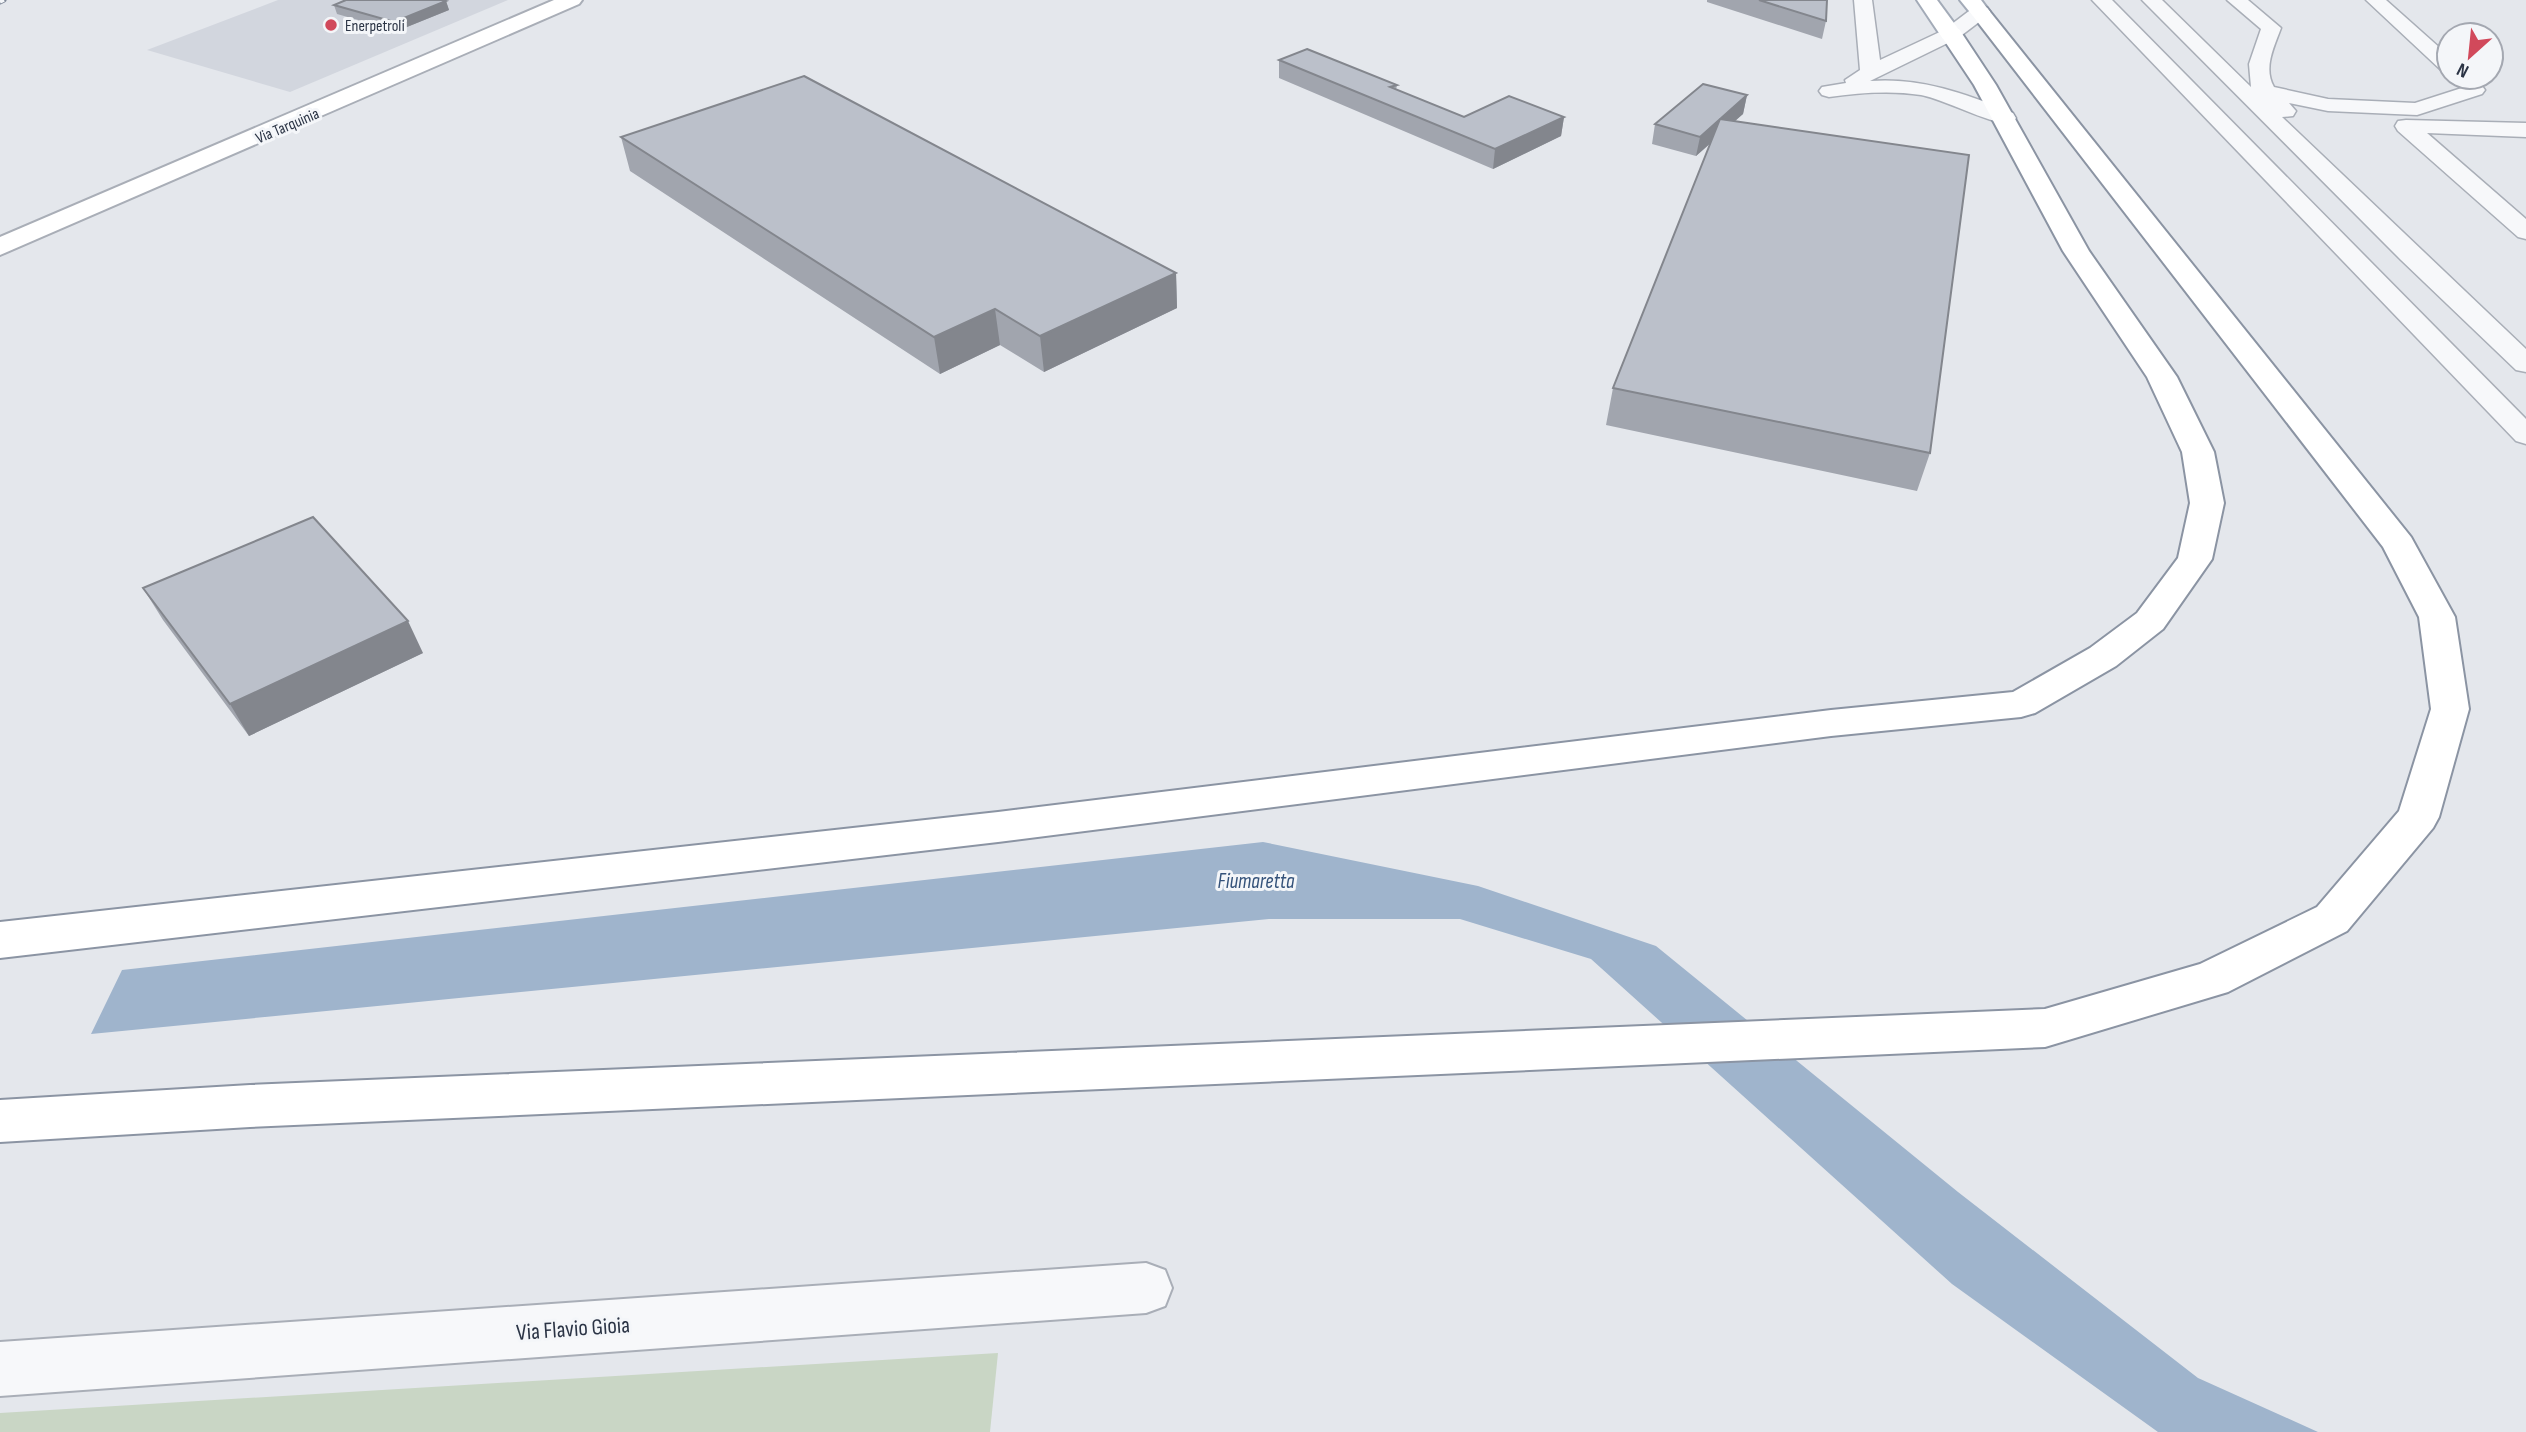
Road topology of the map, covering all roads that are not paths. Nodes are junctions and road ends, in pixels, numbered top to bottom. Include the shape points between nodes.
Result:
1 (572, 0) edge
2 (1863, 0) edge
3 (1927, 0) edge
4 (2101, 0) edge
5 (2151, 0) edge
6 (2236, 0) edge
7 (2375, 0) edge
8 (1967, 15) edge
9 (2435, 54) edge
10 (1871, 73) junction
11 (2234, 82) junction
12 (2264, 91) junction
13 (2454, 91) edge
14 (2477, 91) edge
15 (2005, 118) junction
16 (2526, 130) edge
17 (2526, 232) edge
18 (0, 247) edge
19 (2410, 256) junction
20 (2526, 364) edge
21 (2526, 435) edge
22 (0, 940) edge
23 (0, 1121) edge
24 (1146, 1288) dead end
25 (0, 1369) edge

1 - 18 main road, Via Tarquinia
2 - 10 lane
3 - 8 main road
4 - 21 lane
5 - 11 lane
6 - 12 lane via 2271,29 2258,65
7 - 9 lane
8 - 10 lane
8 - 15 main road
8 - 23 main road via 2399,544 2437,617 2449,709 2418,817 2332,919 2211,979 2045,1028 250,1106
10 - 15 lane via 1829,91 1875,84 1915,87 1956,96
11 - 12 lane
11 - 19 lane
12 - 13 lane via 2328,105 2417,109
12 - 19 lane via 2399,217
14 - 16 lane
15 - 22 main road via 2076,251 2162,377 2198,452 2207,503 2195,559 2150,621 2103,657 2021,704
16 - 17 lane via 2406,126
19 - 20 lane
24 - 25 street, Via Flavio Gioia

